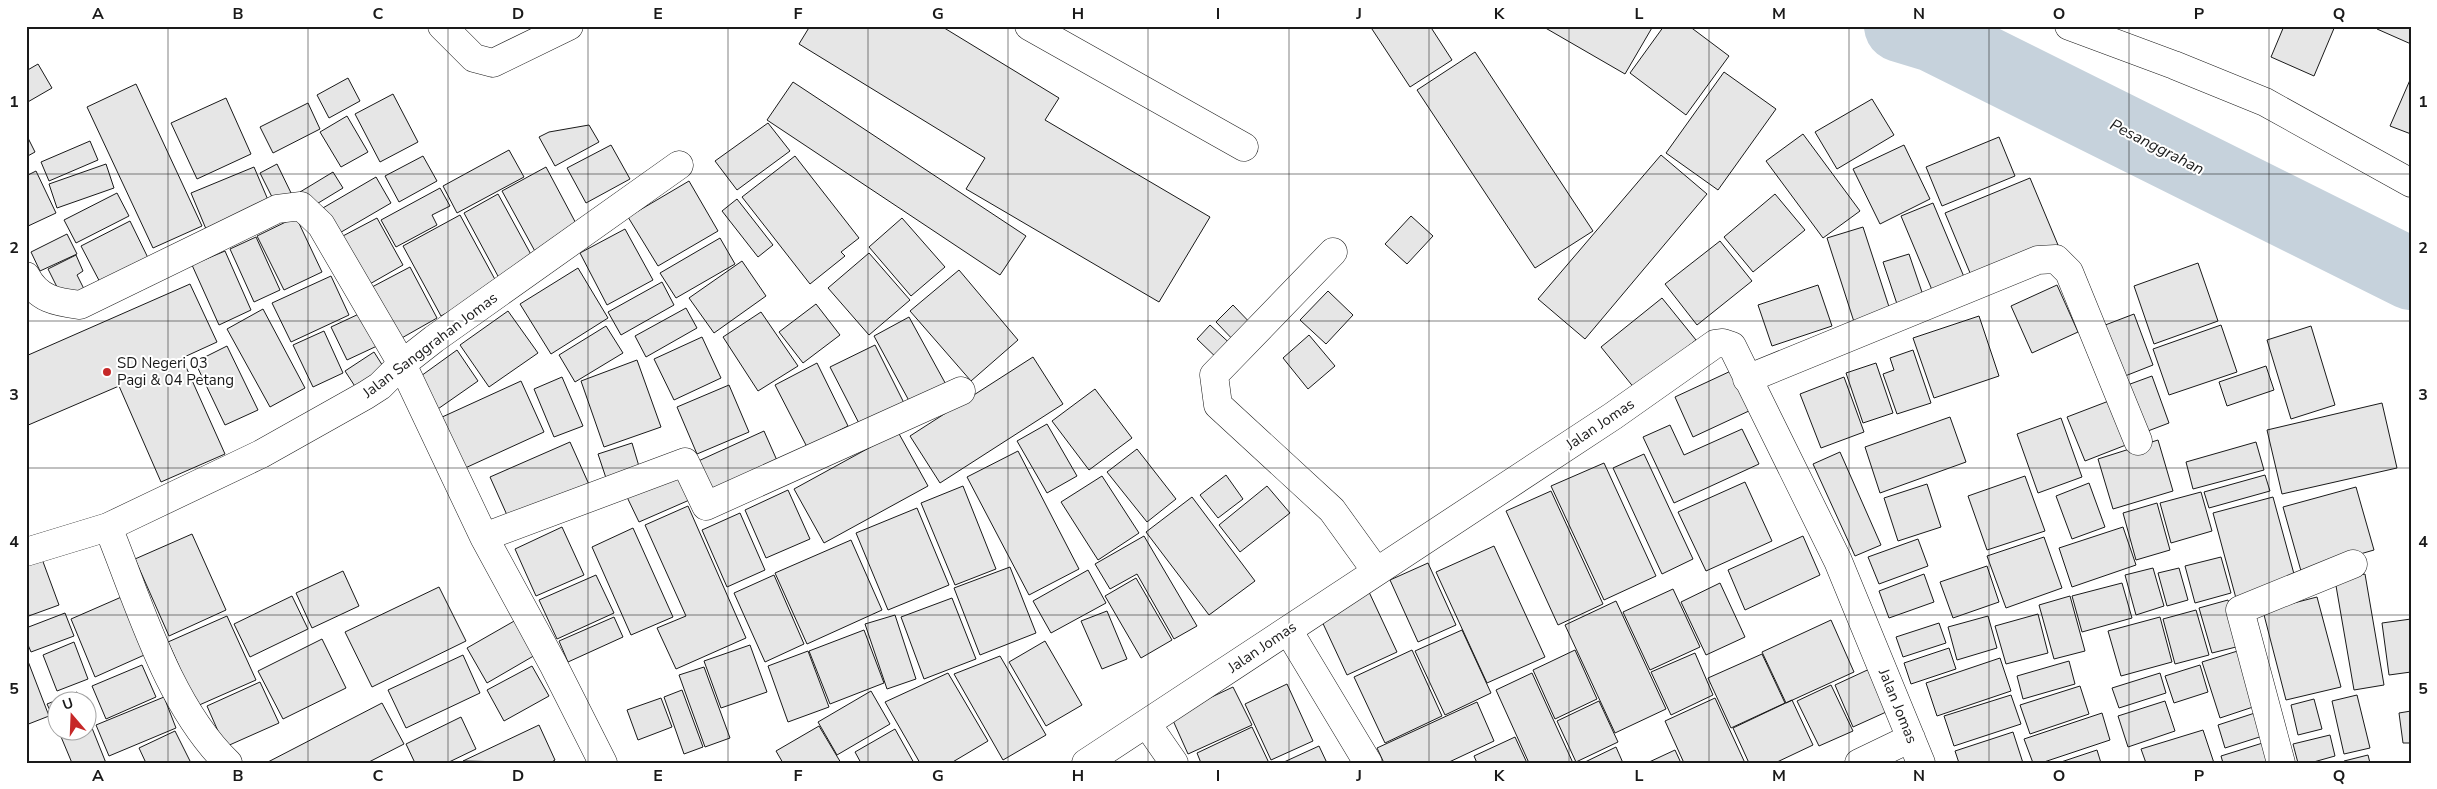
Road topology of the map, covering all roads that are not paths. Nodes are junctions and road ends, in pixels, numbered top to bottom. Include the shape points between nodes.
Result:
1 (442, 26) edge
2 (570, 26) edge
3 (1029, 26) edge
4 (2069, 26) edge
5 (1244, 147) dead end
6 (679, 165) dead end
7 (2411, 183) edge
8 (1333, 252) dead end
9 (26, 276) edge
10 (402, 364) junction
11 (1747, 379) junction
12 (961, 391) dead end
13 (2138, 441) dead end
14 (108, 527) junction
15 (484, 537) junction
16 (26, 552) edge
17 (2352, 564) dead end
18 (1376, 571) junction
19 (1288, 630) junction
20 (1147, 724) junction
21 (1911, 738) junction
22 (228, 763) edge
23 (603, 763) edge
24 (1086, 763) edge
25 (1174, 763) edge
26 (1368, 763) edge
27 (1859, 763) edge
28 (1920, 763) edge
29 (2281, 763) edge

1 - 2 street via 474,58 493,63
3 - 5 street
4 - 7 street via 2265,102
6 - 10 street, Jalan Sanggrahan Jomas
8 - 18 street via 1214,375 1214,387 1218,405 1332,510
9 - 10 street via 31,286 54,302 80,305 277,209 301,206 321,225
10 - 14 street, Jalan Sanggrahan Jomas via 380,386 270,450
10 - 15 street
11 - 13 street via 2038,260 2056,258 2069,272
11 - 18 street, Jalan Jomas via 1732,346 1715,344 1612,416
11 - 21 street, Jalan Jomas via 1838,560
12 - 15 street via 706,506 685,462
14 - 16 street, Jalan Sanggrahan Jomas
14 - 22 street via 166,672 185,708
15 - 23 street
17 - 29 street via 2240,610
18 - 19 street, Jalan Jomas
19 - 20 street, Jalan Jomas
19 - 26 street
20 - 24 street, Jalan Jomas
20 - 25 street
21 - 27 street
21 - 28 street, Jalan Jomas

